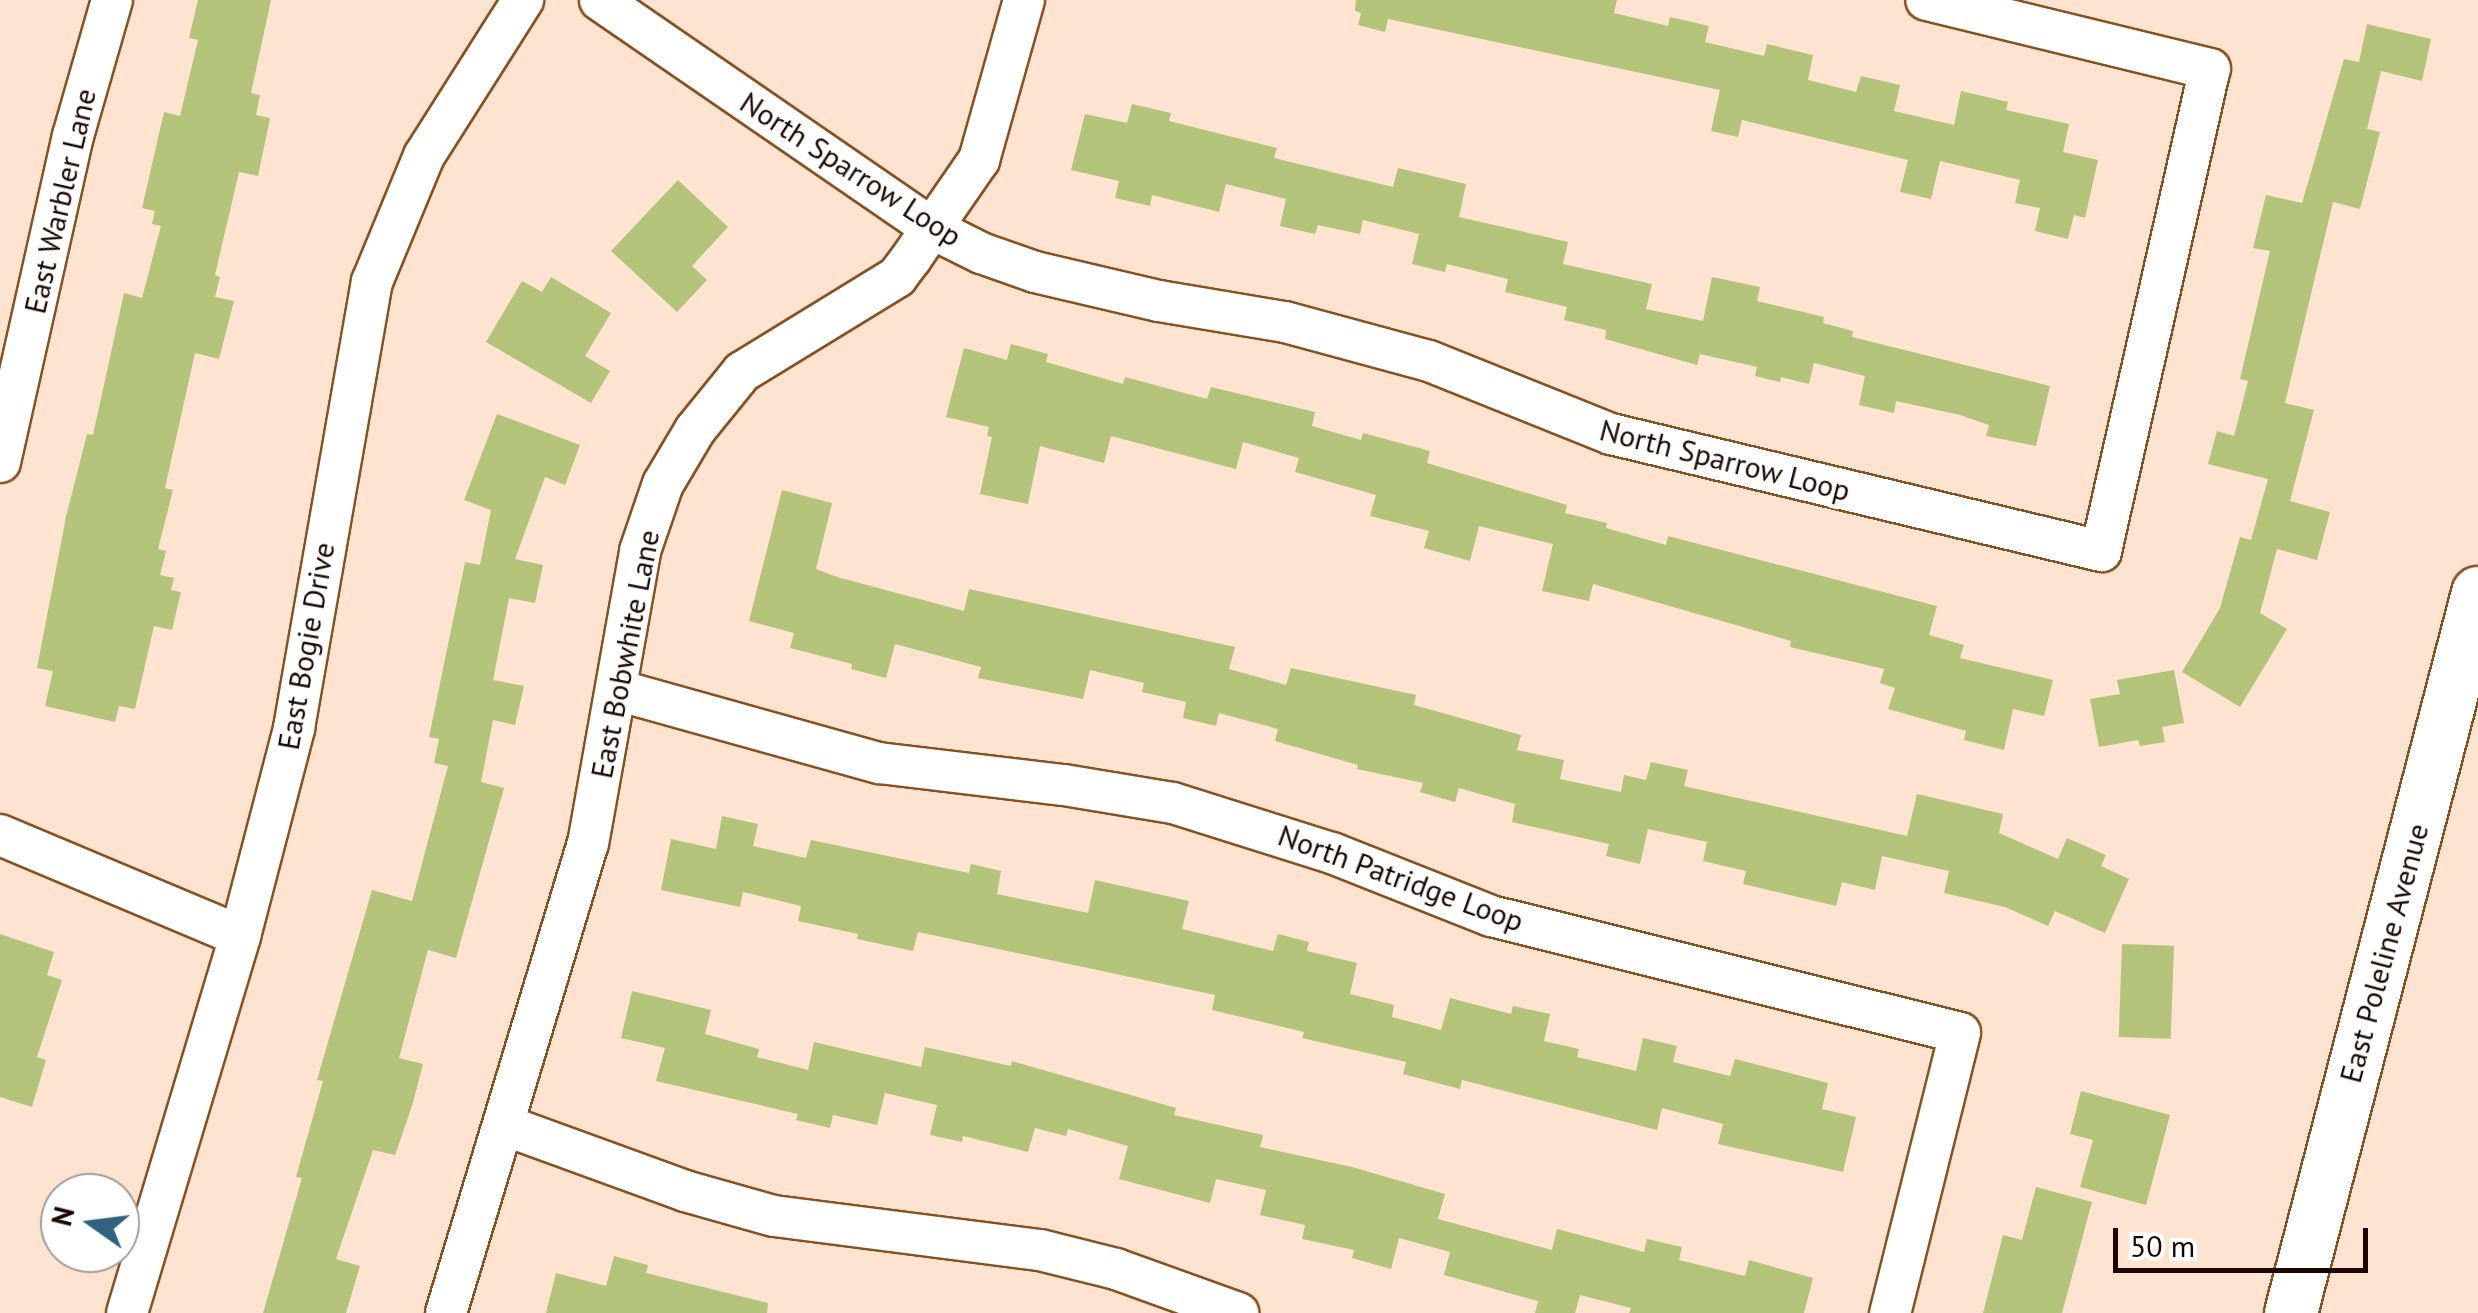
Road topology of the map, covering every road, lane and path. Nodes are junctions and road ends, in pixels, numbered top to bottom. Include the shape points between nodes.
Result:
1 (112, 0) edge
2 (523, 0) edge
3 (600, 0) edge
4 (1024, 0) edge
5 (1926, 0) edge
6 (933, 230) junction
7 (0, 462) edge
8 (2476, 610) edge
9 (617, 690) junction
10 (0, 835) edge
11 (240, 936) junction
12 (504, 1125) junction
13 (127, 1313) edge
14 (446, 1313) edge
15 (1238, 1313) edge
16 (1890, 1313) edge
17 (2290, 1313) edge

1 - 7 street, East Warbler Lane
2 - 11 street, East Bogie Drive via 424,156 372,282 294,728
3 - 6 street, North Sparrow Loop
4 - 6 street, East Bobwhite Lane via 979,160
5 - 6 street, North Sparrow Loop via 2210,69 2102,552 1610,434 1429,362 1286,322 1035,272
6 - 9 street, East Bobwhite Lane via 897,278 742,372 695,430 663,484 640,551
8 - 17 main road, East Poleline Avenue
9 - 12 street, East Bobwhite Lane via 588,844
9 - 16 street, North Patridge Loop via 879,763 1173,804 1332,853 1491,916 1960,1033
10 - 11 street
11 - 13 street, East Bogie Drive
12 - 14 street, East Bobwhite Lane
12 - 15 street via 774,1216 1040,1250

